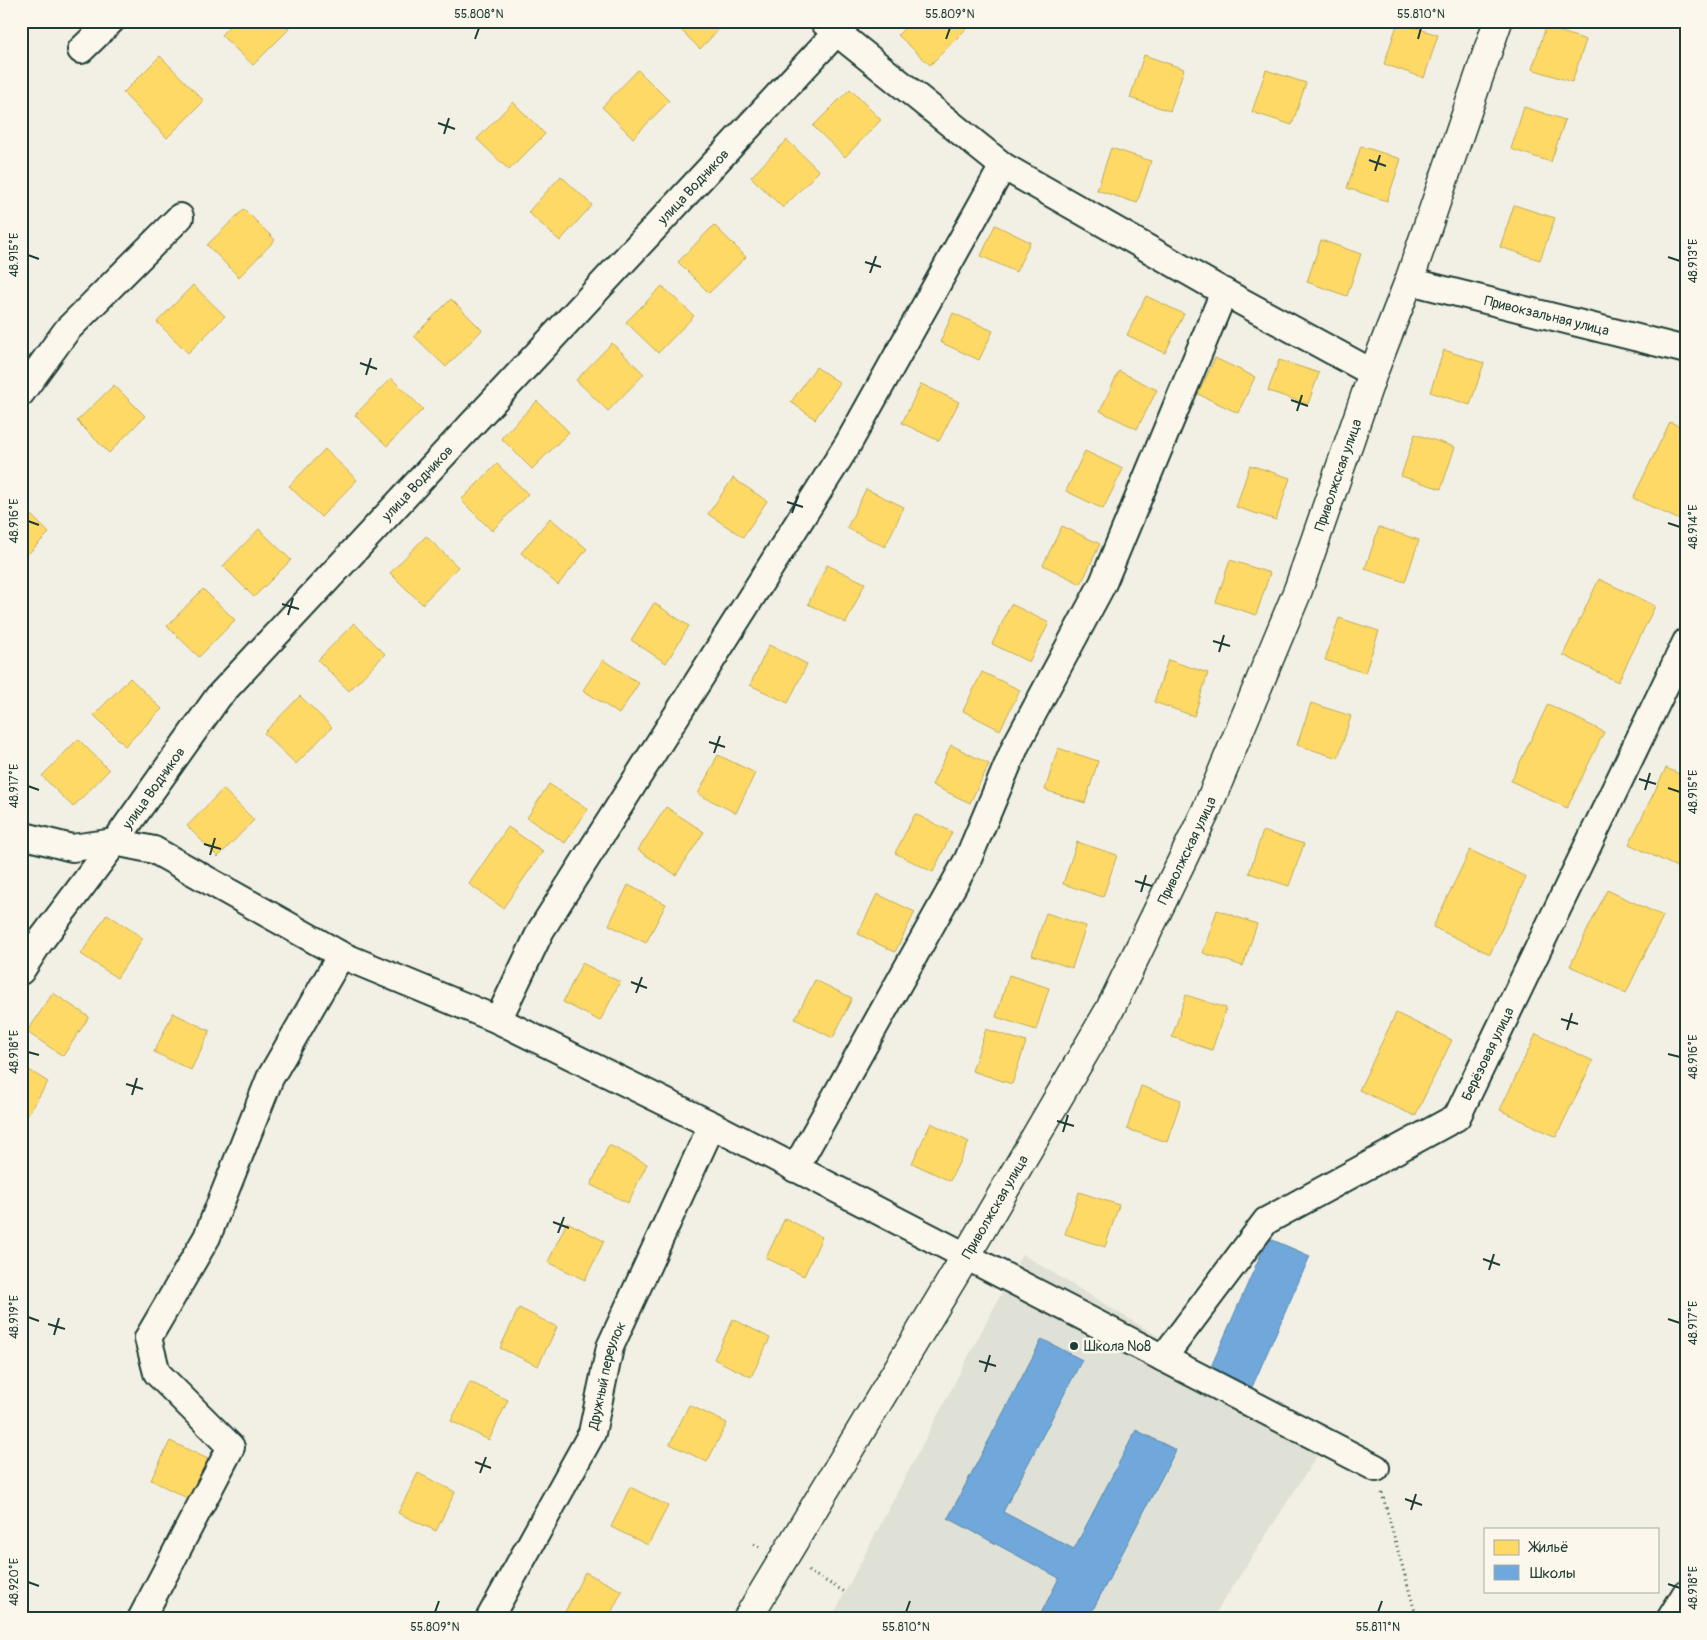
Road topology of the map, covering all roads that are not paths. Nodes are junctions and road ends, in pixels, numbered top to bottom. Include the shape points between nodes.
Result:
1 (111, 21) edge
2 (1498, 21) edge
3 (835, 25) edge
4 (81, 50) dead end
5 (1003, 166) junction
6 (180, 217) dead end
7 (1409, 281) junction
8 (1224, 292) junction
9 (1686, 350) edge
10 (1373, 372) junction
11 (21, 394) edge
12 (1686, 642) edge
13 (21, 835) edge
14 (115, 842) junction
15 (341, 955) junction
16 (21, 971) edge
17 (498, 1020) junction
18 (712, 1126) junction
19 (795, 1170) junction
20 (966, 1256) junction
21 (1164, 1358) junction
22 (1376, 1468) road end
23 (1686, 1593) edge
24 (141, 1619) edge
25 (489, 1619) edge
26 (748, 1619) edge
27 (1670, 1619) edge

1 - 4 street
2 - 7 main road, Приволжская улица
3 - 5 street
3 - 14 street, улица Водников via 218,697
5 - 8 street
5 - 17 street via 848,444 541,930
6 - 11 street via 68,330
7 - 9 street, Привокзальная улица
7 - 10 main road, Приволжская улица
8 - 10 street
8 - 19 street via 1103,583 1016,745 968,859
10 - 20 main road, Приволжская улица via 1298,590 1206,811 1110,1009
12 - 21 street, Берёзовая улица via 1457,1117 1266,1221
13 - 14 street via 72,848
14 - 15 street via 154,850
14 - 16 street, улица Водников
15 - 17 street
15 - 24 street via 270,1078 207,1237 148,1338 157,1373 231,1447
17 - 18 street
18 - 19 street
18 - 25 street, Дружный переулок via 610,1347 592,1432
19 - 20 street
20 - 21 street
20 - 26 main road, Приволжская улица
21 - 22 street
23 - 27 street

